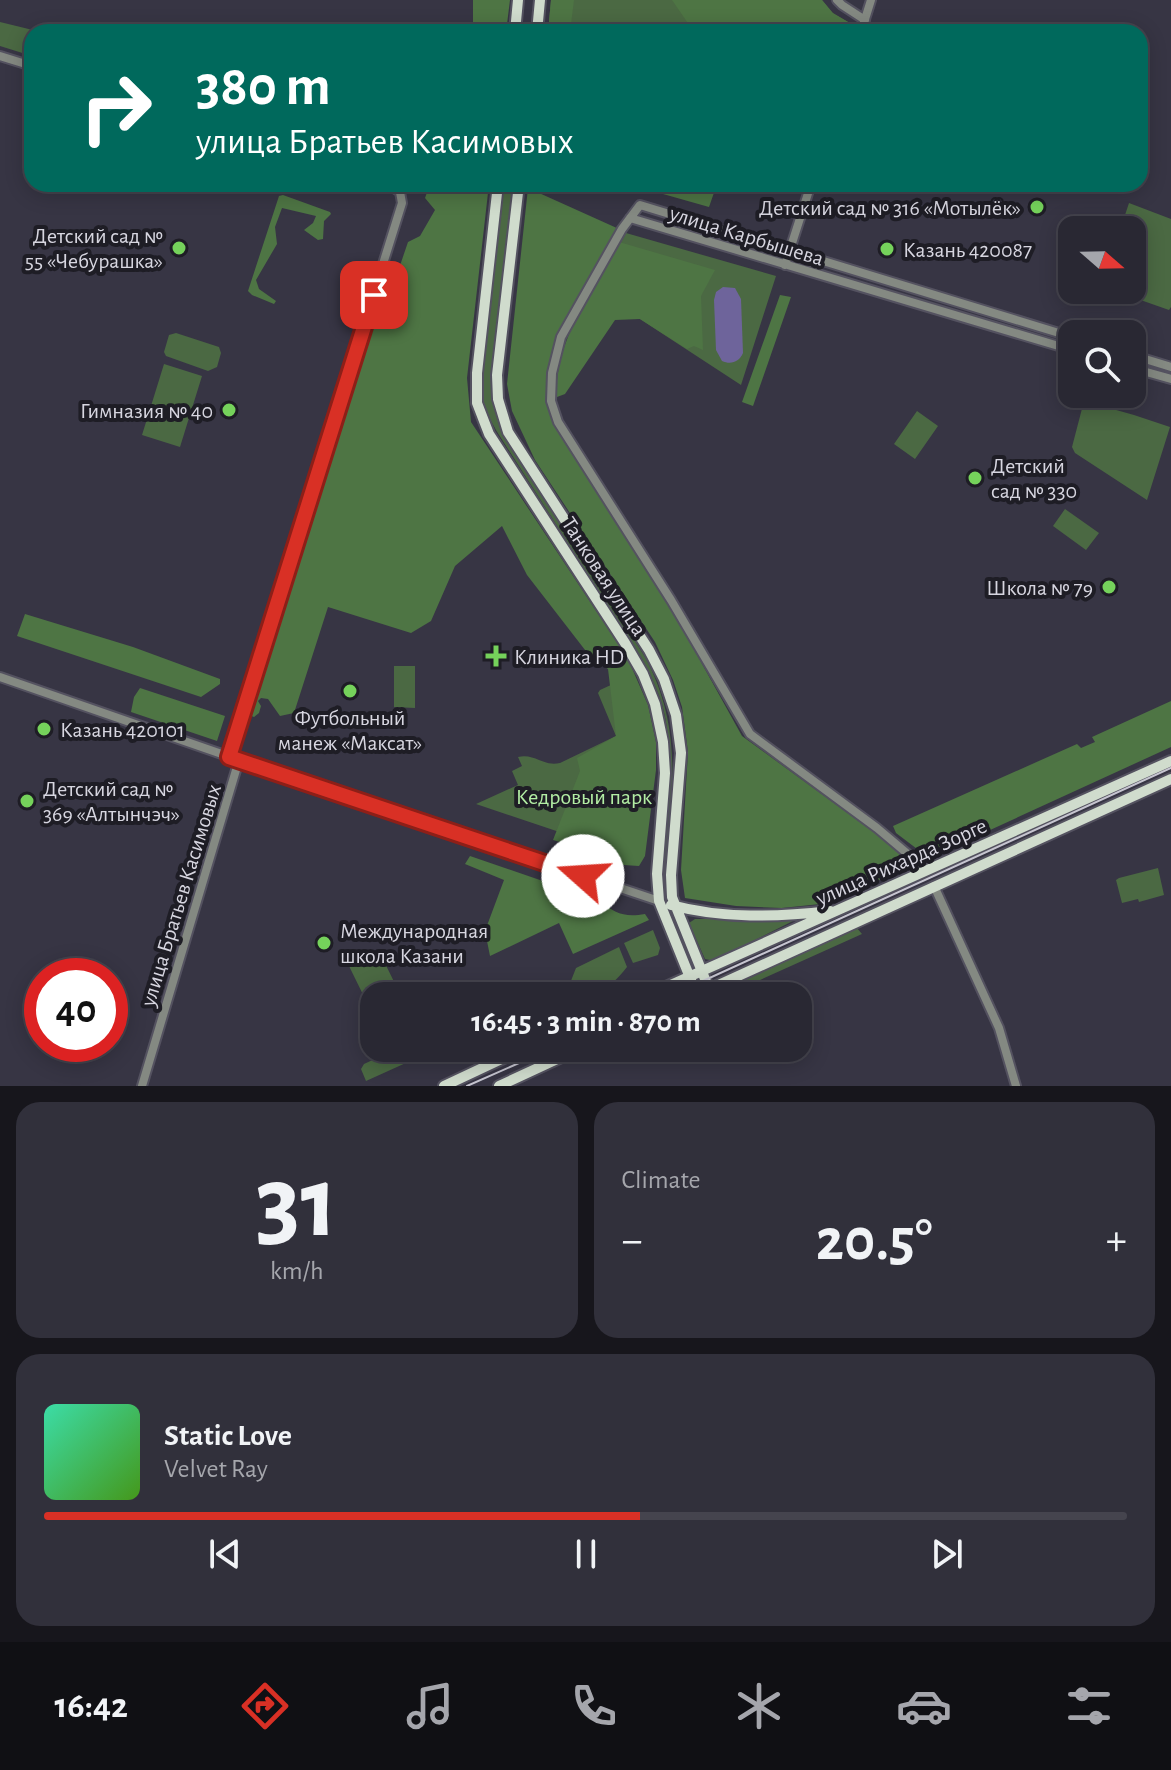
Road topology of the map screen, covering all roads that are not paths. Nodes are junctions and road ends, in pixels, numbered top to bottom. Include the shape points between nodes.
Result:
1 (518, 0) edge
2 (540, 0) edge
3 (837, 0) edge
4 (871, 0) edge
5 (865, 20) junction
6 (516, 24) edge
7 (538, 24) edge
8 (864, 24) edge
9 (0, 56) edge
10 (24, 64) edge
11 (400, 192) edge
12 (497, 192) edge
13 (518, 192) edge
14 (808, 192) edge
15 (630, 218) junction
16 (789, 251) junction
17 (785, 265) junction
18 (1058, 333) edge
19 (1058, 346) edge
20 (1146, 359) edge
21 (1171, 367) edge
22 (1146, 372) edge
23 (1171, 379) edge
24 (0, 677) edge
25 (229, 757) junction
26 (239, 760) junction
27 (1171, 761) edge
28 (1171, 779) edge
29 (917, 874) junction
30 (934, 886) junction
31 (659, 901) junction
32 (675, 906) junction
33 (839, 910) junction
34 (701, 972) junction
35 (689, 978) junction
36 (679, 982) edge
37 (690, 982) edge
38 (706, 982) edge
39 (724, 982) edge
40 (497, 1062) edge
41 (551, 1062) edge
42 (452, 1084) edge
43 (142, 1086) edge
44 (499, 1086) edge
45 (1016, 1086) edge

1 - 6 main road
2 - 7 main road
3 - 5 street
4 - 5 street
5 - 8 street
9 - 10 street
11 - 25 street, улица Братьев Касимовых via 402,203
12 - 31 main road, Танковая улица via 477,403 489,434 625,643 655,704 665,773
13 - 32 main road, Танковая улица via 498,399 508,432 664,679 681,753 671,875
14 - 16 street
15 - 16 street, улица Карбышева via 640,205
15 - 17 street, улица Карбышева
15 - 29 street via 561,337 551,401 558,422 750,734 877,828 909,855
16 - 17 street
16 - 18 street, улица Карбышева
17 - 19 street, улица Карбышева
20 - 21 street
22 - 23 street
24 - 25 street
25 - 26 street
26 - 31 street
26 - 43 street, улица Братьев Касимовых
27 - 29 main road, улица Рихарда Зорге
28 - 30 main road, улица Рихарда Зорге
29 - 33 main road, улица Рихарда Зорге
30 - 39 main road, улица Рихарда Зорге
30 - 45 street via 999,1028
31 - 32 main road
31 - 35 main road, Танковая улица
32 - 33 main road via 747,916
32 - 34 main road, Танковая улица
33 - 34 main road, улица Рихарда Зорге
34 - 35 main road, улица Рихарда Зорге
34 - 38 main road, Танковая улица
35 - 36 main road, улица Рихарда Зорге
35 - 37 main road, Танковая улица
40 - 42 main road
41 - 44 main road

